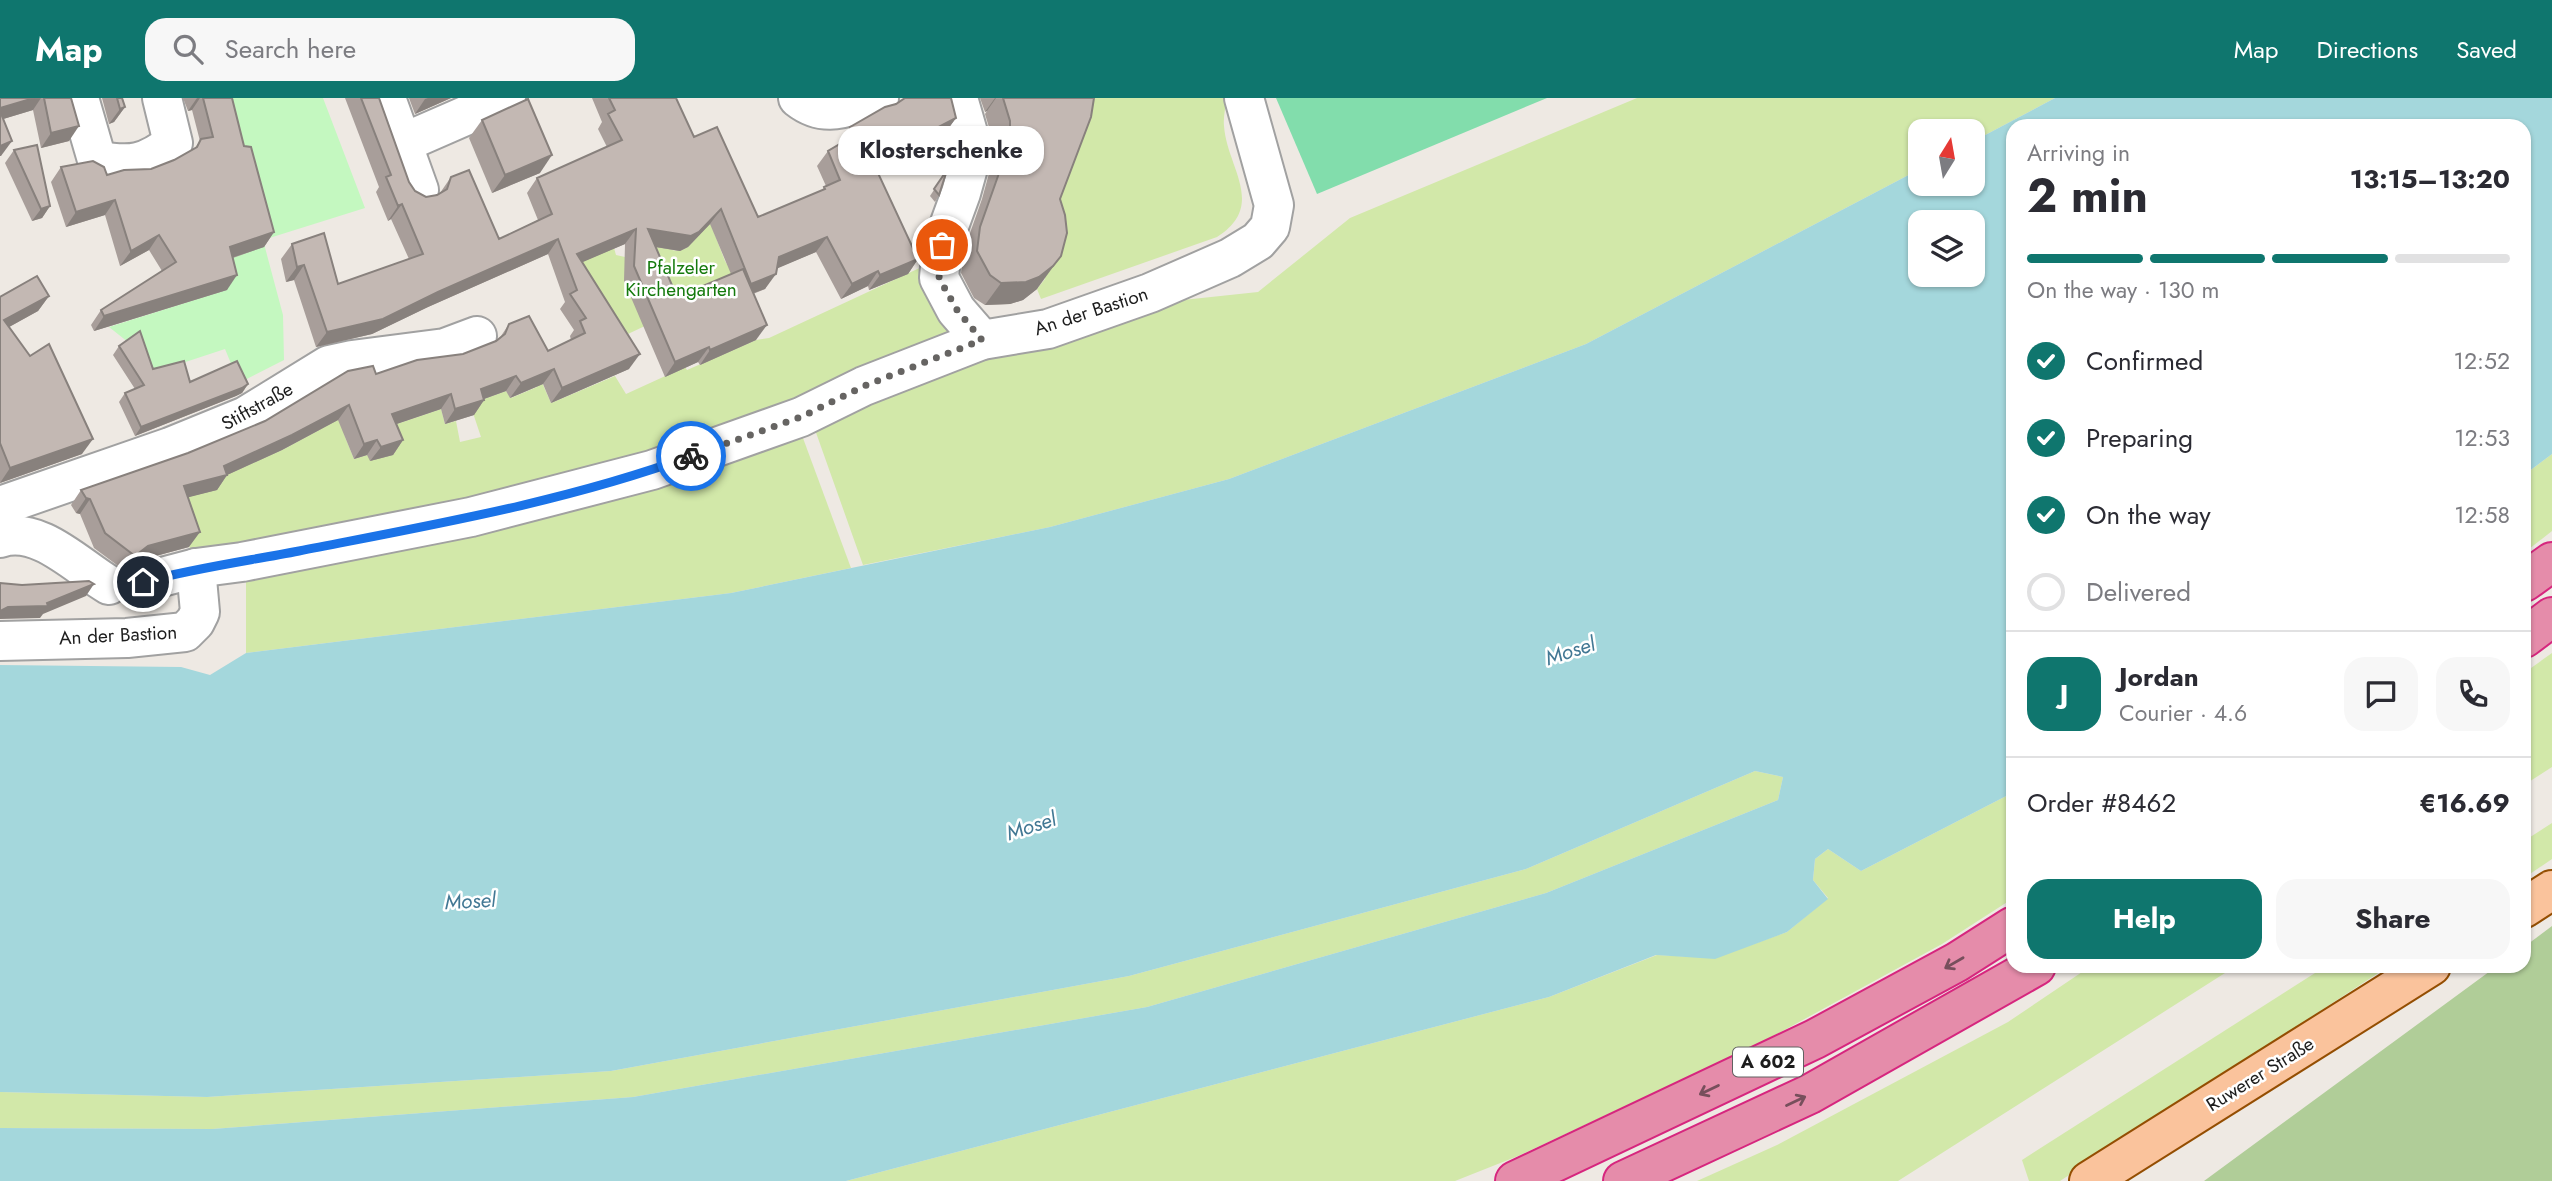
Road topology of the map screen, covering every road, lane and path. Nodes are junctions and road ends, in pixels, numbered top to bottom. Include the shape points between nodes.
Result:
1 (79, 98) edge
2 (162, 98) edge
3 (386, 98) edge
4 (506, 98) edge
5 (798, 98) edge
6 (878, 98) edge
7 (958, 98) edge
8 (1244, 98) edge
9 (403, 143) junction
10 (419, 190) edge
11 (477, 337) dead end
12 (982, 340) junction
13 (3, 523) edge
14 (2552, 562) edge
15 (196, 568) junction
16 (2531, 577) edge
17 (2552, 617) edge
18 (2531, 633) edge
19 (0, 641) edge
20 (2552, 890) edge
21 (2531, 904) edge
22 (2006, 932) edge
23 (2024, 973) edge
24 (2420, 973) edge
25 (1515, 1181) edge
26 (1623, 1181) edge
27 (2089, 1181) edge

1 - 2 street via 97,160 117,164 141,163 173,143
3 - 9 street
4 - 9 street
5 - 6 street via 809,107 829,111
7 - 12 street via 972,150 942,245 939,278
8 - 12 street, An der Bastion via 1274,205 1270,227 1258,241 1150,293 1048,328
9 - 10 street
11 - 13 street, Stiftstraße via 445,348 329,365 246,416
12 - 15 street, An der Bastion via 864,386 801,417 652,470 471,517
13 - 15 street via 126,584
14 - 16 highway
15 - 19 street, An der Bastion via 200,612 185,632
17 - 18 highway
20 - 21 main road
22 -> 25 highway, A 602 via 1815,1039
26 -> 23 highway, A 602 via 1810,1094
24 - 27 main road, Ruwerer Straße

